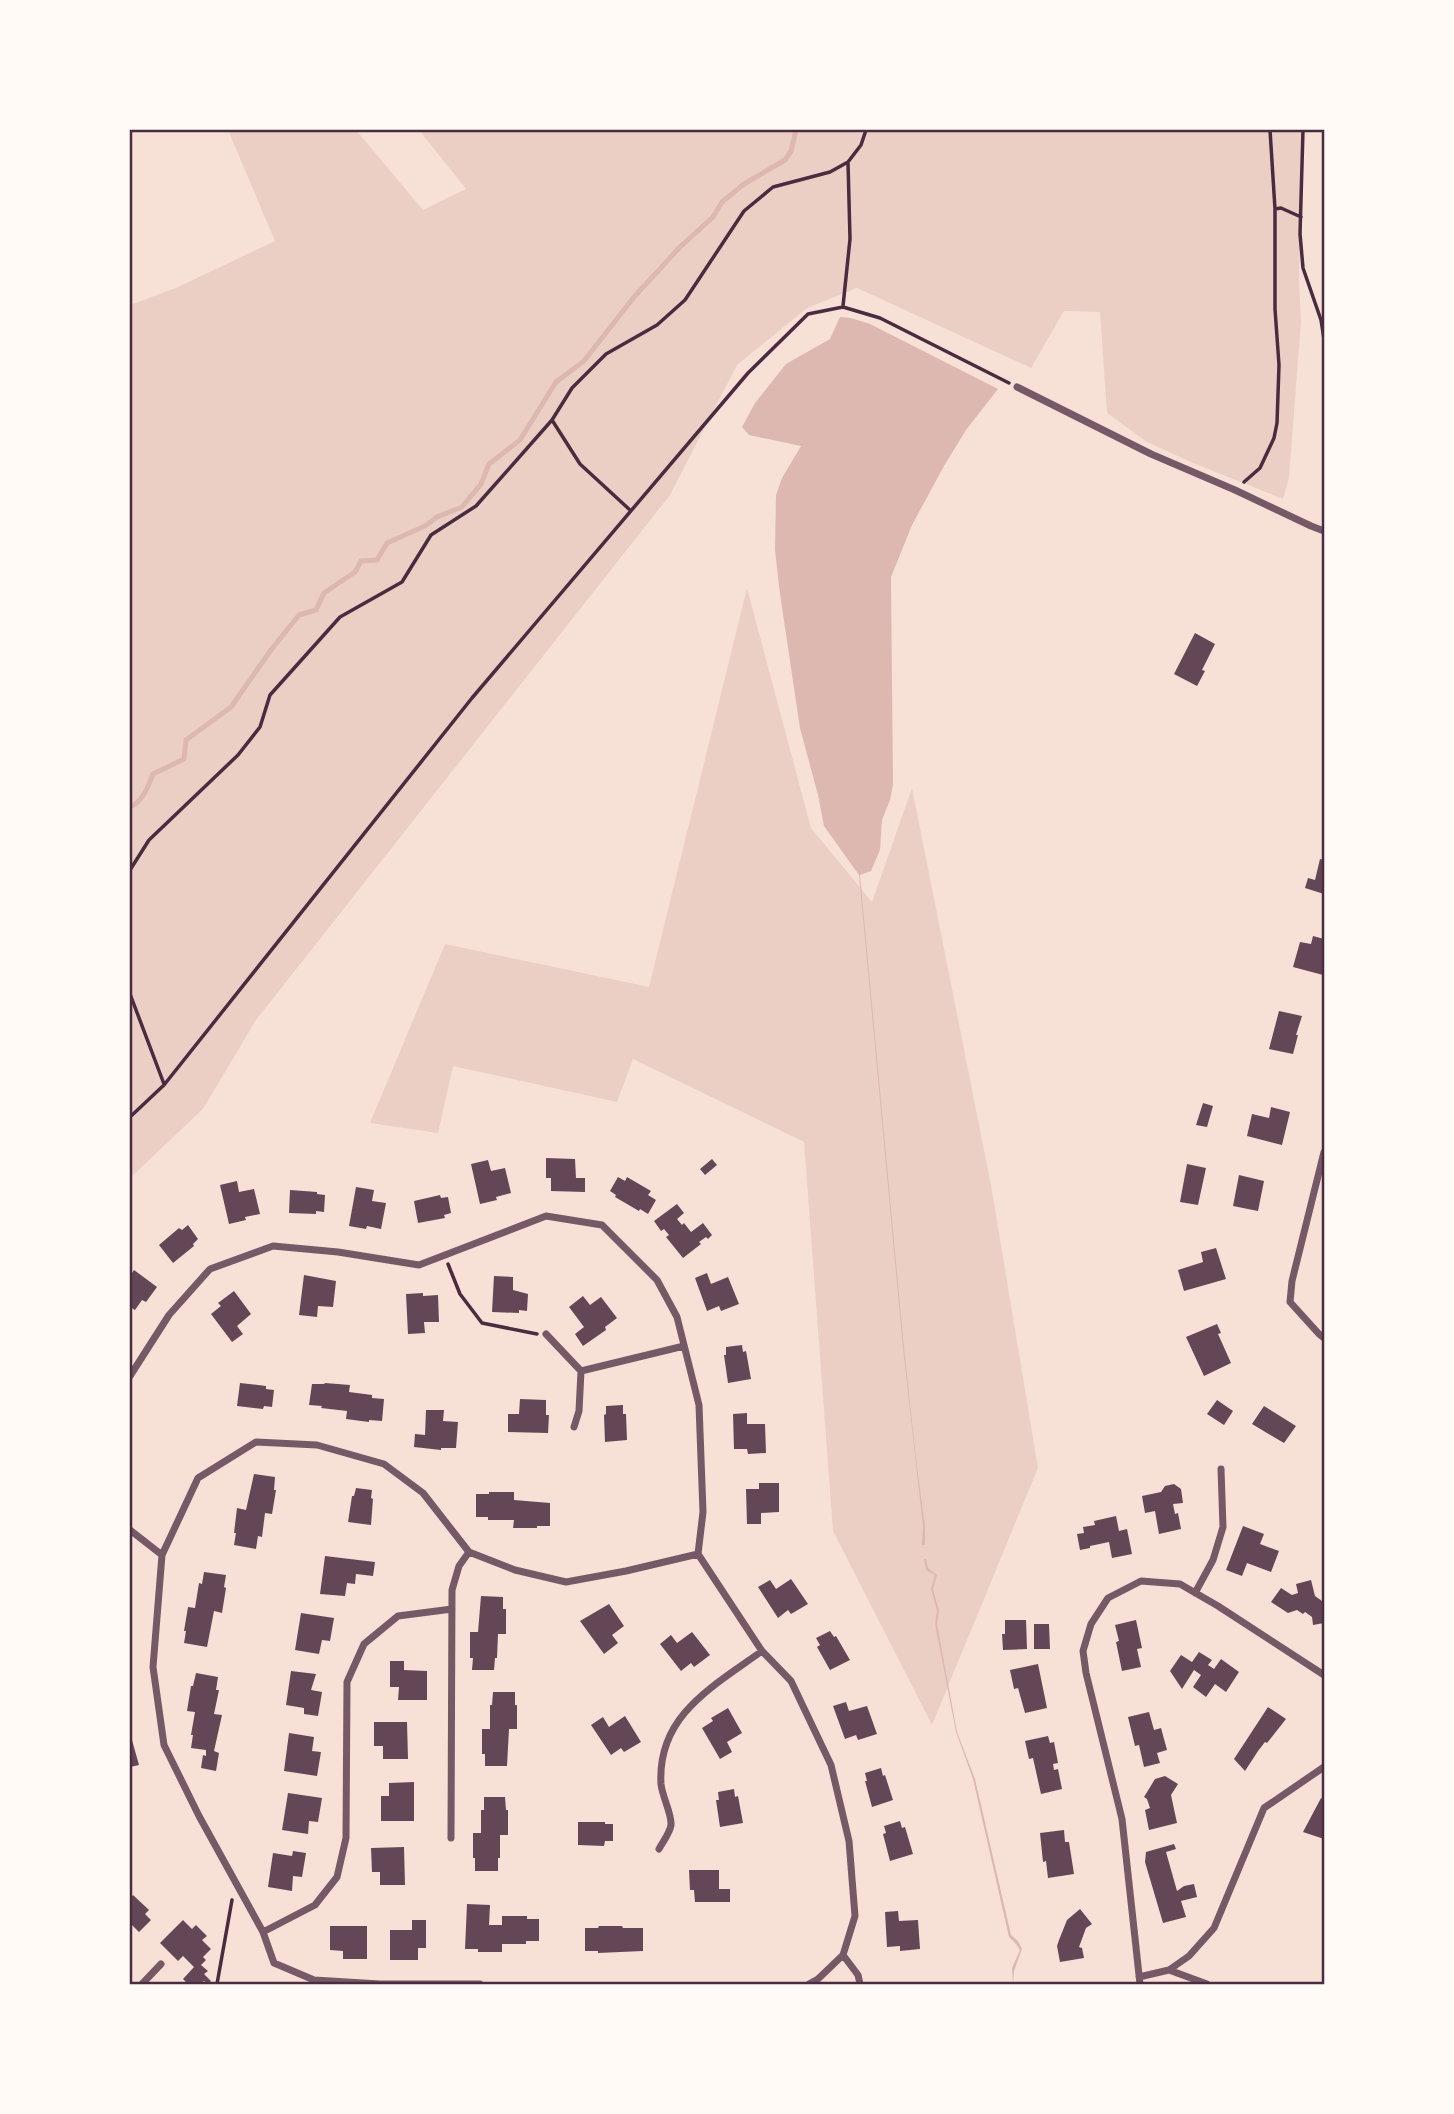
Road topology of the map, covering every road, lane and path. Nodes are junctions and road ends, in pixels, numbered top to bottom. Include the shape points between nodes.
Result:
1 (866, 130) edge
2 (1270, 130) edge
3 (1303, 130) edge
4 (848, 162) junction
5 (1275, 209) junction
6 (1301, 217) junction
7 (843, 307) junction
8 (1325, 384) edge
9 (1017, 387) joint
10 (552, 420) junction
11 (1235, 491) junction
12 (631, 511) junction
13 (1325, 531) edge
14 (130, 870) edge
15 (130, 994) edge
16 (164, 1085) junction
17 (130, 1117) edge
18 (1325, 1152) edge
19 (445, 1255) junction
20 (546, 1334) joint
21 (1325, 1338) edge
22 (684, 1346) junction
23 (580, 1371) junction
24 (130, 1376) edge
25 (574, 1427) dead end
26 (1221, 1469) dead end
27 (130, 1530) edge
28 (468, 1552) junction
29 (698, 1554) junction
30 (162, 1555) junction
31 (1195, 1593) junction
32 (452, 1609) junction
33 (762, 1651) junction
34 (1325, 1675) edge
35 (1325, 1767) edge
36 (451, 1838) dead end
37 (659, 1849) dead end
38 (237, 1885) junction
39 (263, 1932) junction
40 (843, 1955) junction
41 (161, 1965) dead end
42 (1169, 1970) junction
43 (1140, 1981) edge
44 (142, 1984) edge
45 (217, 1984) edge
46 (480, 1984) edge
47 (809, 1984) edge
48 (860, 1984) edge
49 (1207, 1984) edge

1 - 4 path
2 - 5 path
3 - 6 path
4 - 7 path via 850,239
4 - 10 path via 830,172 773,187 744,211 685,300 657,325 606,354 572,388
5 - 6 path
5 - 11 path via 1277,423 1260,468
6 - 8 path via 1303,268 1321,320
7 - 9 path via 880,317
7 - 12 path via 808,314 748,373
9 - 11 street
10 - 12 path via 580,464
10 - 14 path via 476,506 431,535 402,582 340,617 270,695 260,727 238,755 149,840
11 - 13 street
12 - 16 path via 472,698
15 - 16 path
16 - 17 path
18 - 21 street via 1290,1302
19 - 20 path via 460,1294 482,1323
19 - 22 street via 546,1216 602,1225 657,1280 677,1317
19 - 24 street via 419,1265 273,1245 211,1269 169,1315
20 - 23 street
22 - 23 street
22 - 29 street via 699,1405 703,1512
23 - 25 street
26 - 31 street via 1223,1527 1213,1560
27 - 30 street
28 - 29 street via 515,1570 566,1581
28 - 30 street via 423,1493 384,1464 317,1444 256,1442 198,1478
28 - 32 street via 452,1590
29 - 33 street
30 - 38 street via 153,1667 164,1745
31 - 34 street
31 - 43 street via 1180,1584 1141,1581 1119,1592 1108,1598 1091,1624 1083,1651 1122,1819
32 - 36 street
32 - 39 street via 398,1615 364,1644 347,1682 346,1838 337,1877 315,1905
33 - 37 street via 691,1704 672,1728 661,1759 661,1786 671,1825
33 - 40 street via 791,1681 831,1765 849,1841 855,1916
35 - 42 street via 1264,1808 1214,1928
38 - 39 street
38 - 45 path
39 - 46 street via 274,1963 314,1980
40 - 47 street
40 - 48 street
41 - 44 street
42 - 43 street
42 - 49 street

